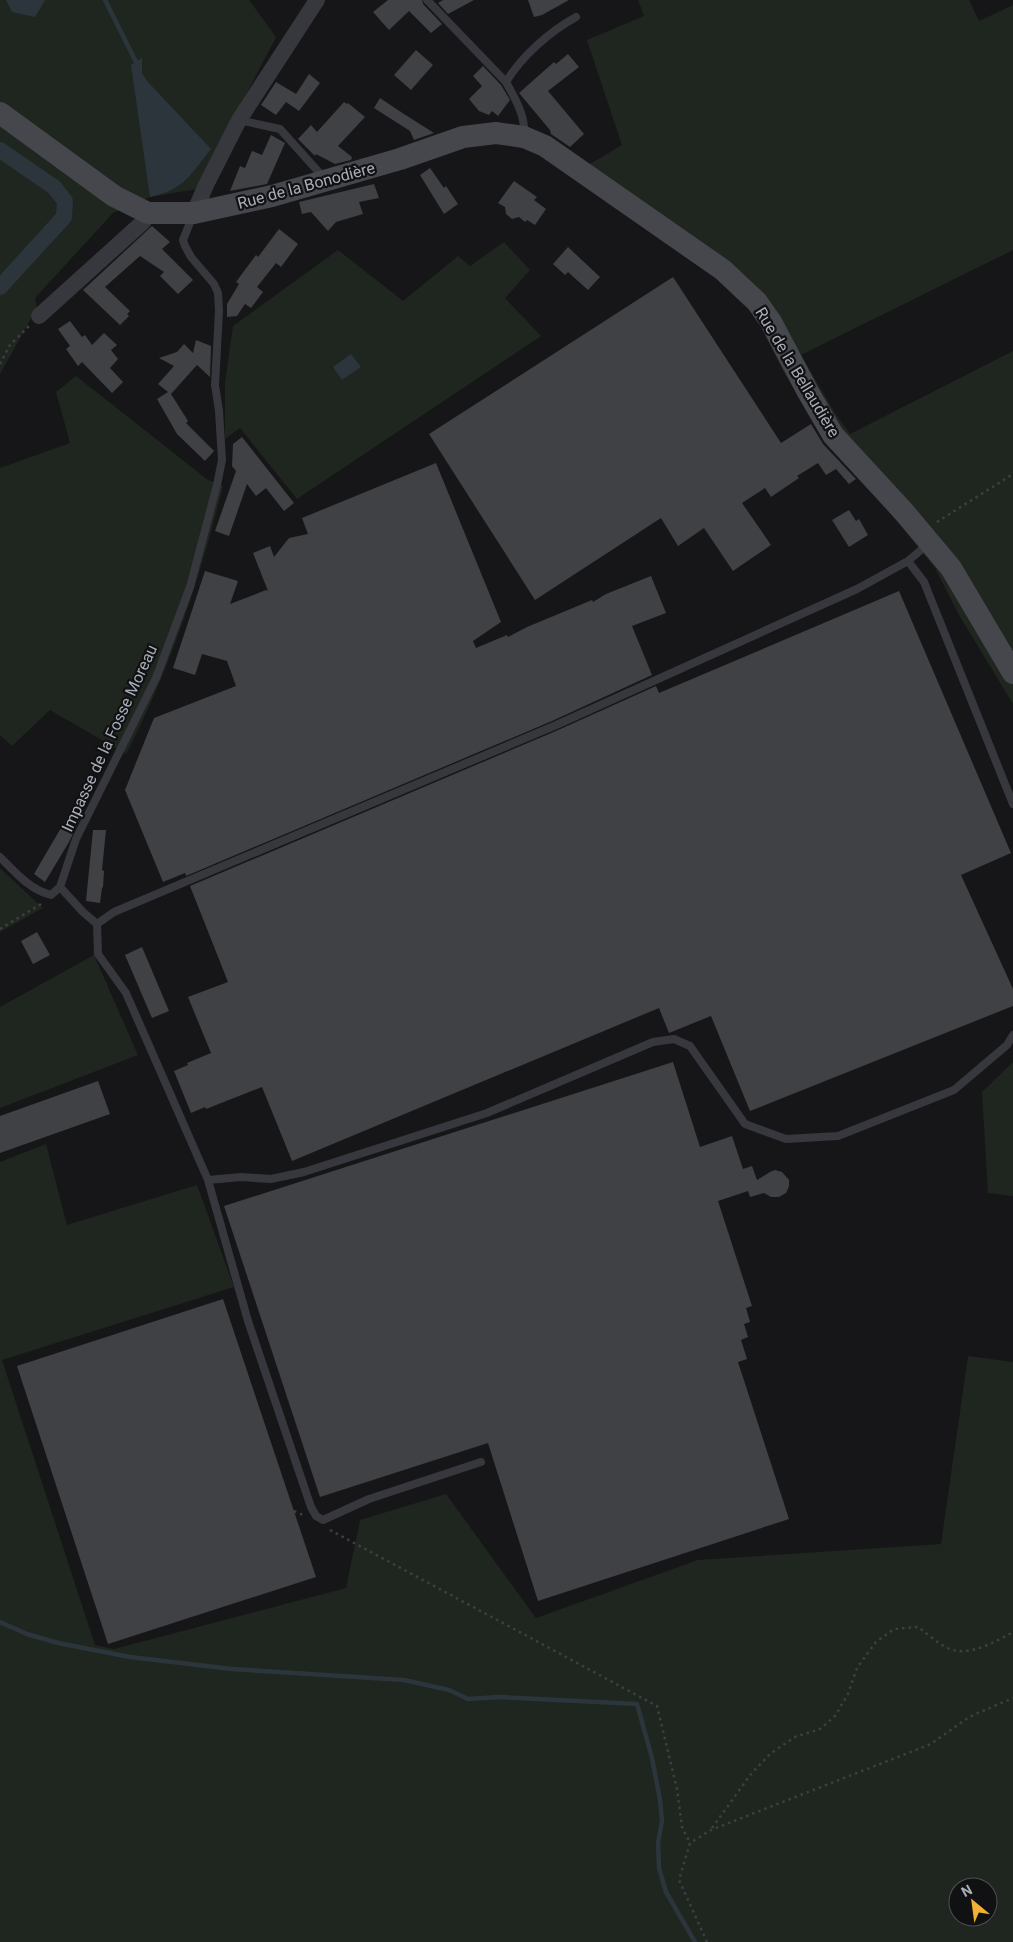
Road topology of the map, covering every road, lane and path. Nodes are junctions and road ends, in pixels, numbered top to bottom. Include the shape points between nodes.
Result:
1 (317, 0) edge
2 (427, 0) edge
3 (576, 17) dead end
4 (506, 82) junction
5 (0, 113) edge
6 (239, 120) junction
7 (524, 137) junction
8 (327, 181) junction
9 (622, 198) joint
10 (148, 213) junction
11 (194, 213) junction
12 (39, 316) joint
13 (0, 364) edge
14 (1013, 474) edge
15 (925, 537) junction
16 (908, 561) junction
17 (1013, 673) edge
18 (1013, 804) edge
19 (0, 857) edge
20 (60, 887) junction
21 (51, 895) junction
22 (97, 924) junction
23 (0, 929) edge
24 (1013, 1035) edge
25 (208, 1180) junction
26 (481, 1462) dead end
27 (294, 1510) dead end
28 (303, 1515) dead end
29 (329, 1529) dead end
30 (1013, 1632) edge
31 (1013, 1698) edge
32 (711, 1830) junction
33 (690, 1843) junction
34 (707, 1942) edge

1 - 6 street
2 - 4 lane
3 - 4 lane via 554,30
4 - 7 lane via 521,113
5 - 10 street, Rue de la Bonodière via 114,196
6 - 8 lane via 280,130
6 - 11 street
7 - 8 street, Rue de la Bonodière via 496,133 463,137
7 - 9 street, Rue de la Bonodière via 545,146
8 - 11 street, Rue de la Bonodière
9 - 15 street, Rue de la Bellaudière via 723,270 757,302 834,435
10 - 11 street, Rue de la Bonodière
10 - 12 street via 143,222
11 - 20 lane, Impasse de la Fosse Moreau via 183,240 191,257 218,293 215,385 222,460 190,587 156,678 76,839
12 - 13 path via 10,345
14 - 15 path via 941,520
15 - 16 lane
15 - 17 street, Rue de la Bellaudière via 951,568
16 - 18 lane via 924,582
16 - 22 lane via 857,589 554,726 114,912
19 - 21 lane via 23,881
20 - 21 lane, Impasse de la Fosse Moreau
20 - 22 lane
21 - 23 path
22 - 25 lane via 98,954 126,993
24 - 25 lane via 1007,1045 954,1090 838,1136 786,1139 745,1124 690,1046 674,1040 653,1042 487,1113 304,1172 271,1179
25 - 26 lane via 248,1321 316,1516 323,1520 369,1498
27 - 28 path
29 - 33 path via 657,1706 677,1789 682,1827
30 - 32 path via 971,1650 952,1650 918,1627 894,1629 876,1642 857,1668 848,1694 835,1716 820,1729 795,1737 770,1754 751,1774
31 - 32 path via 969,1717 931,1744
32 - 33 path
33 - 34 path via 679,1880

